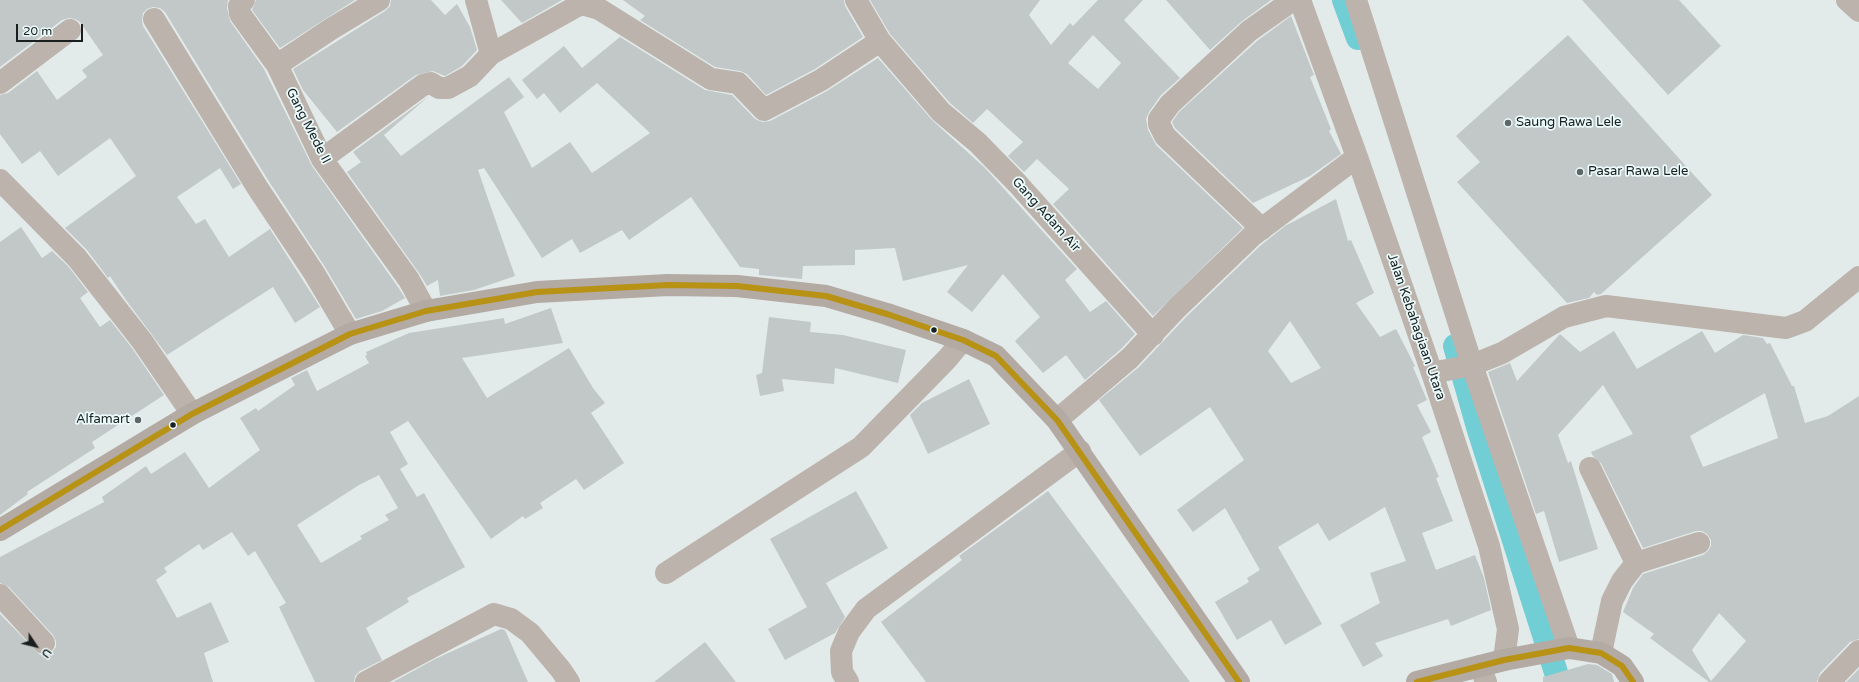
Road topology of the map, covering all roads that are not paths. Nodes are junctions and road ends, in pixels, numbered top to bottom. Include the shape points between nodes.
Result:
1 (244, 0) edge
2 (476, 0) edge
3 (856, 0) edge
4 (1293, 0) edge
5 (1300, 0) edge
6 (1356, 0) edge
7 (1848, 0) edge
8 (369, 2) edge
9 (1859, 11) edge
10 (154, 19) dead end
11 (70, 30) dead end
12 (880, 41) junction
13 (491, 54) junction
14 (277, 65) junction
15 (0, 83) edge
16 (1358, 157) junction
17 (322, 159) junction
18 (0, 180) edge
19 (1262, 229) junction
20 (1859, 277) edge
21 (426, 311) junction
22 (350, 334) junction
23 (1153, 335) junction
24 (963, 340) junction
25 (1470, 365) junction
26 (1435, 372) junction
27 (192, 414) junction
28 (1057, 420) junction
29 (1080, 451) junction
30 (1590, 468) dead end
31 (0, 530) edge
32 (1699, 543) dead end
33 (1636, 563) junction
34 (666, 573) dead end
35 (0, 595) edge
36 (44, 643) dead end
37 (1567, 648) junction
38 (1859, 651) edge
39 (1601, 652) junction
40 (1506, 660) junction
41 (1483, 674) edge
42 (366, 682) edge
43 (569, 682) edge
44 (848, 682) edge
45 (1239, 682) edge
46 (1417, 682) edge
47 (1633, 682) edge
48 (1829, 682) edge

1 - 14 street, Gang Mede II via 239,6 240,14
2 - 13 street
3 - 12 street, Gang Adam Air
4 - 19 street via 1249,31 1170,104 1159,119 1165,136
5 - 16 street, Jalan Kebahagiaan Utara
6 - 25 street
7 - 9 street
8 - 14 street
10 - 22 street
11 - 15 street
12 - 13 street via 821,80 764,110 738,84 711,79 599,8 581,4
12 - 23 street, Gang Adam Air via 941,112 978,143 1017,183
13 - 17 street via 470,76 448,88 423,85
14 - 17 street, Gang Mede II
16 - 19 street
16 - 26 street, Jalan Kebahagiaan Utara
17 - 21 street, Gang Mede II via 409,280
18 - 27 street via 77,258 142,341
19 - 23 street
20 - 25 street via 1805,321 1786,328 1606,306 1564,317 1502,353
21 - 22 main road
21 - 24 main road via 537,292 668,286 737,286 826,296
22 - 27 main road
23 - 28 street
24 - 28 main road via 996,356
24 - 34 street via 861,447
25 - 26 street
25 - 37 street
26 - 40 street, Jalan Kebahagiaan Utara via 1489,546 1508,629
27 - 31 main road
28 - 29 main road
29 - 44 street via 866,609 849,632 841,651 842,672
29 - 45 main road
30 - 33 street
32 - 33 street
33 - 39 street via 1622,581 1612,601
35 - 36 street
37 - 39 main road
37 - 40 main road
38 - 48 street
39 - 47 main road via 1622,666
40 - 41 main road
41 - 46 main road
42 - 43 street via 494,614 511,619 530,633

